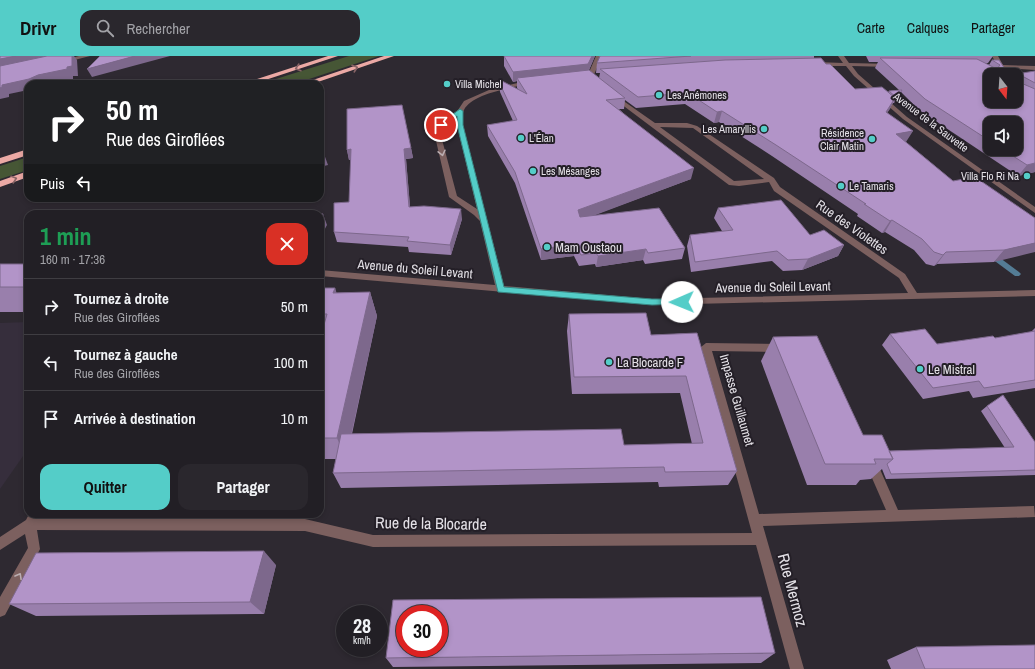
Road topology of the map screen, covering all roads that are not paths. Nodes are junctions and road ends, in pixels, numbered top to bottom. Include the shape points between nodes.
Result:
1 (87, 56) edge
2 (335, 56) edge
3 (391, 56) edge
4 (599, 56) edge
5 (841, 56) edge
6 (995, 56) edge
7 (53, 63) edge
8 (813, 64) edge
9 (847, 64) junction
10 (894, 65) edge
11 (986, 66) edge
12 (1001, 67) junction
13 (1035, 68) edge
14 (259, 80) edge
15 (317, 80) edge
16 (535, 81) edge
17 (460, 111) junction
18 (653, 125) junction
19 (24, 153) edge
20 (0, 161) edge
21 (24, 175) edge
22 (771, 180) junction
23 (0, 184) edge
24 (1035, 211) edge
25 (484, 220) junction
26 (324, 273) edge
27 (501, 290) junction
28 (1035, 293) edge
29 (915, 297) junction
30 (791, 348) edge
31 (866, 450) edge
32 (1034, 512) edge
33 (894, 516) junction
34 (32, 519) edge
35 (756, 520) junction
36 (761, 539) junction
37 (0, 544) edge
38 (0, 610) edge
39 (796, 669) edge

1 - 7 street
2 -> 14 highway
15 -> 3 highway
4 - 18 street via 591,76 604,89
5 - 9 street, Avenue de la Sauvette
6 - 12 street
8 - 9 street
9 - 10 street
9 - 24 street, Avenue de la Sauvette via 905,118
11 - 12 street
12 - 13 street
16 - 17 street via 491,91 466,102
17 - 25 street via 460,125
17 -> 25 street via 441,125 437,132 453,197
18 - 22 street, Rue des Violettes via 695,127
18 - 22 street via 732,183
19 - 20 highway
23 -> 21 highway
22 - 29 street, Rue des Violettes via 777,189 902,276
25 - 27 street
26 - 27 street, Avenue du Soleil Levant
27 - 29 street, Avenue du Soleil Levant via 652,302
28 - 29 street, Avenue du Soleil Levant
30 - 35 street, Impasse Guillaumet via 706,348
31 - 33 street
32 - 33 street
33 - 35 street
34 - 36 street, Rue de la Blocarde via 305,525 380,541
34 - 37 street
38 -> 34 street via 34,549
35 - 36 street, Rue Mermoz
36 - 39 street, Rue Mermoz

